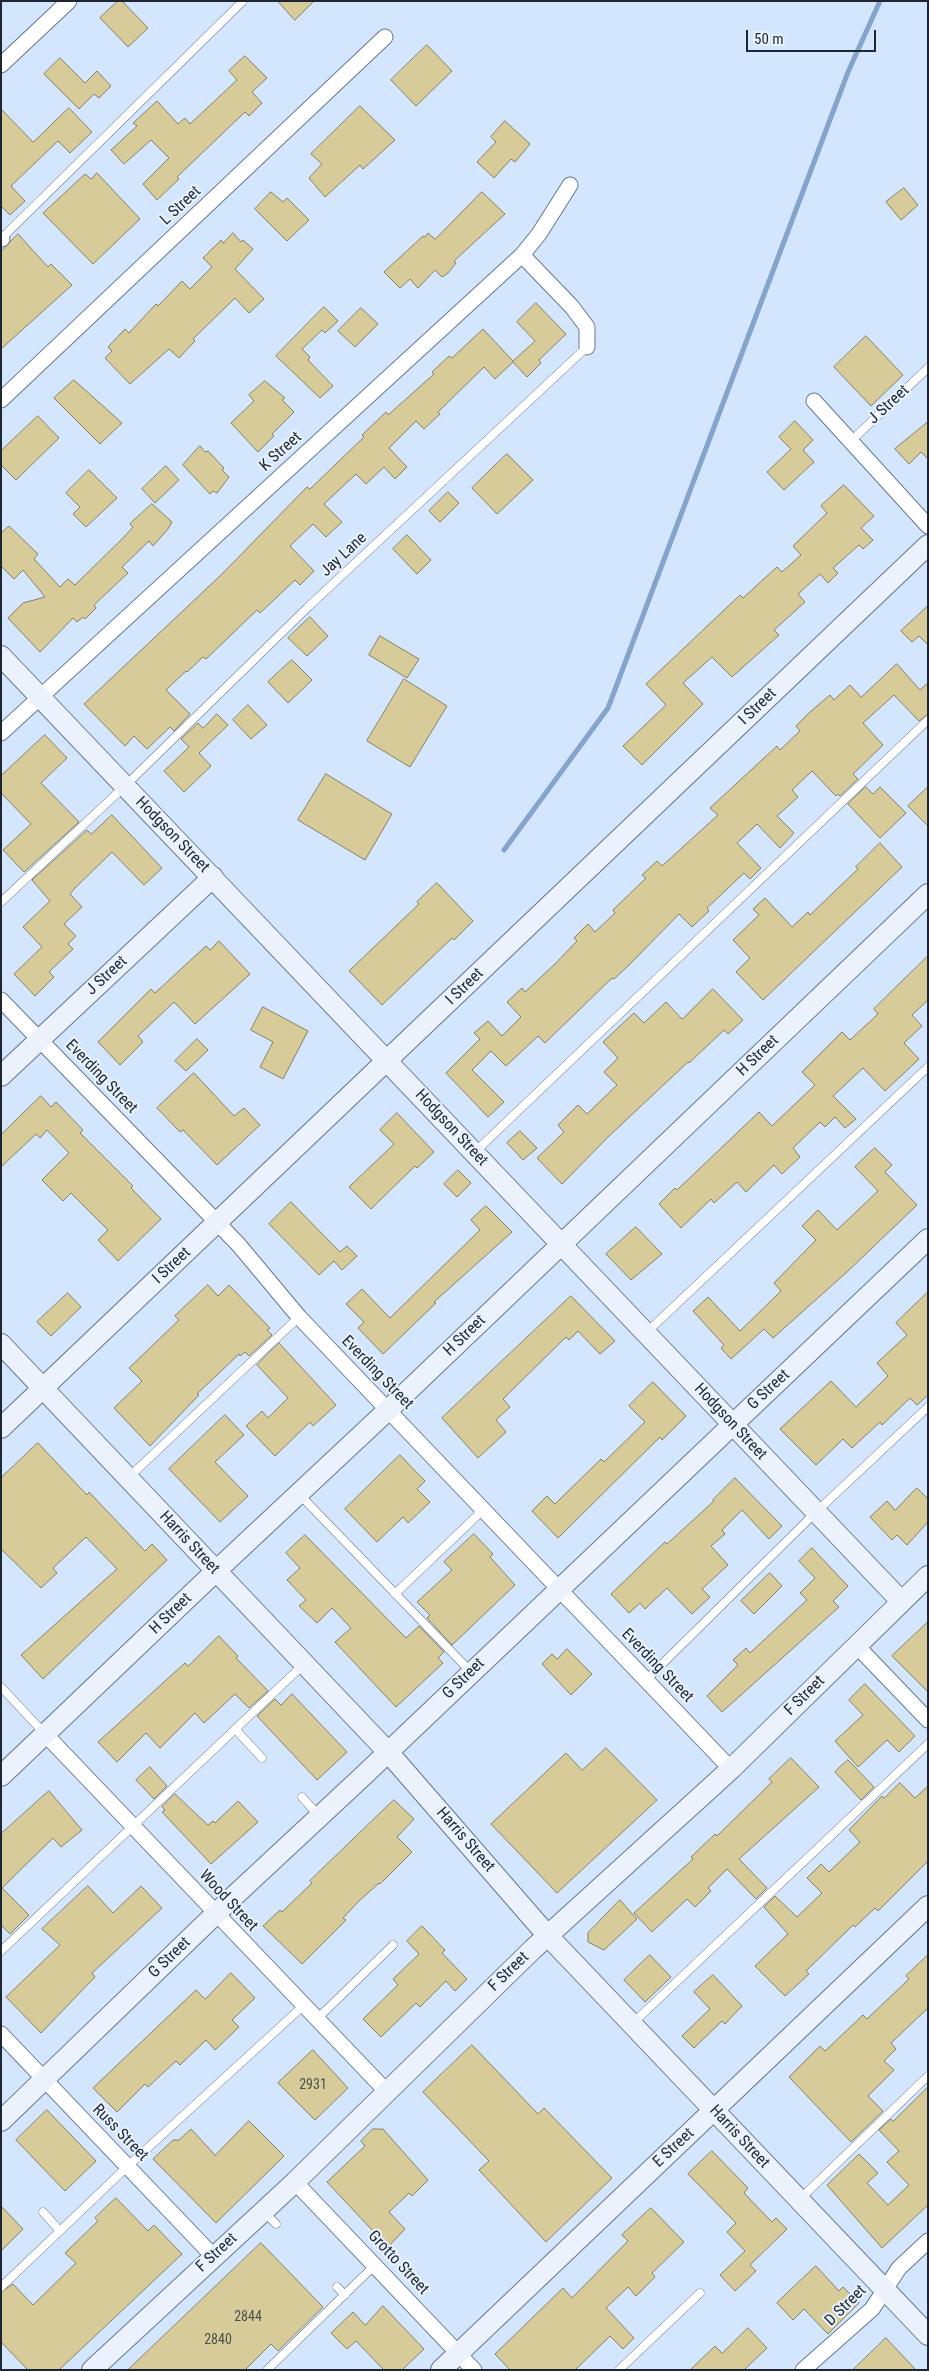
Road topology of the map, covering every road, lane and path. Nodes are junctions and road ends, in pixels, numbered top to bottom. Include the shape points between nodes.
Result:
1 (69, 1) edge
2 (242, 2) edge
3 (384, 37) dead end
4 (1, 65) edge
5 (570, 185) dead end
6 (1, 239) edge
7 (522, 255) junction
8 (586, 347) joint
9 (928, 368) edge
10 (1, 400) edge
11 (814, 401) dead end
12 (850, 442) junction
13 (928, 526) edge
14 (928, 545) edge
15 (1, 656) edge
16 (40, 696) junction
17 (928, 720) edge
18 (1, 733) edge
19 (125, 786) junction
20 (213, 877) junction
21 (928, 894) edge
22 (1, 902) edge
23 (1, 1000) edge
24 (40, 1039) junction
25 (387, 1060) junction
26 (928, 1068) edge
27 (1, 1076) edge
28 (474, 1152) junction
29 (217, 1224) junction
30 (928, 1239) edge
31 (560, 1244) junction
32 (300, 1317) junction
33 (646, 1333) junction
34 (1, 1344) edge
35 (43, 1388) junction
36 (928, 1407) edge
37 (388, 1410) junction
38 (731, 1424) junction
39 (1, 1428) edge
40 (82, 1429) junction
41 (1, 1438) edge
42 (128, 1478) junction
43 (299, 1494) junction
44 (483, 1510) junction
45 (816, 1512) junction
46 (216, 1571) junction
47 (928, 1576) edge
48 (559, 1589) junction
49 (395, 1594) junction
50 (901, 1601) junction
51 (856, 1645) junction
52 (304, 1664) junction
53 (472, 1672) junction
54 (646, 1680) junction
55 (1, 1687) edge
56 (928, 1720) edge
57 (236, 1729) junction
58 (45, 1734) junction
59 (928, 1744) edge
60 (388, 1752) junction
61 (262, 1758) dead end
62 (731, 1769) junction
63 (1, 1776) edge
64 (302, 1797) dead end
65 (320, 1816) junction
66 (133, 1827) junction
67 (928, 1906) edge
68 (216, 1914) junction
69 (548, 1936) junction
70 (393, 1945) dead end
71 (1, 1951) edge
72 (303, 2006) junction
73 (316, 2020) junction
74 (631, 2024) junction
75 (1, 2034) edge
76 (928, 2076) edge
77 (44, 2078) junction
78 (387, 2092) junction
79 (714, 2111) junction
80 (1, 2120) edge
81 (128, 2166) junction
82 (295, 2182) junction
83 (798, 2200) junction
84 (43, 2212) dead end
85 (60, 2231) junction
86 (928, 2241) edge
87 (213, 2256) junction
88 (375, 2265) junction
89 (337, 2287) dead end
90 (1, 2288) edge
91 (885, 2290) junction
92 (700, 2293) dead end
93 (345, 2295) junction
94 (928, 2336) edge
95 (458, 2353) junction
96 (92, 2370) edge
97 (267, 2370) edge
98 (441, 2370) edge
99 (474, 2370) edge
100 (619, 2370) edge
101 (804, 2370) edge

1 - 4 street
2 - 6 lane
3 - 10 street, L Street
5 - 7 street, K Street
7 - 8 street via 587,327
7 - 16 street, K Street
8 - 19 lane, Jay Lane via 308,607
9 - 12 lane, J Street
11 - 12 street
12 - 13 street
14 - 25 street, I Street
15 - 16 street, Hodgson Street
16 - 18 street, K Street
16 - 19 street, Hodgson Street
17 - 28 lane
19 - 20 street, Hodgson Street
19 - 22 lane, Jay Lane
20 - 24 street, J Street
20 - 25 street, Hodgson Street
21 - 31 street, H Street
23 - 24 street, Everding Street
24 - 27 street, J Street
24 - 29 street, Everding Street
25 - 28 street, Hodgson Street
25 - 29 street, I Street
26 - 33 lane
28 - 31 street, Hodgson Street
29 - 32 street, Everding Street
29 - 35 street, I Street
30 - 38 street, G Street
31 - 33 street, Hodgson Street
31 - 37 street, H Street
32 - 37 street, Everding Street
32 - 42 lane
33 - 38 street, Hodgson Street
34 - 35 street, Harris Street
35 - 39 street, I Street
35 - 40 street, Harris Street
36 - 45 lane
37 - 43 street, H Street
37 - 44 street, Everding Street
38 - 45 street, Hodgson Street
38 - 48 street, G Street
40 - 41 street via 46,1410 35,1412
40 - 42 street, Harris Street
42 - 46 street, Harris Street
43 - 46 street, H Street
43 - 49 lane
44 - 48 street, Everding Street
44 - 49 lane
45 - 50 street, Hodgson Street
45 - 54 lane
46 - 52 street, Harris Street
46 - 58 street, H Street
47 - 50 street, F Street
48 - 53 street, G Street
48 - 54 street, Everding Street
49 - 53 lane
50 - 51 street, F Street
51 - 56 street
51 - 62 street, F Street
52 - 57 lane
52 - 60 street, Harris Street
53 - 60 street, G Street
54 - 62 street, Everding Street
55 - 58 lane
57 - 61 lane
57 - 66 lane
58 - 63 street, H Street
58 - 66 street, Wood Street
59 - 74 lane
60 - 65 street, G Street
60 - 69 street, Harris Street
62 - 69 street, F Street
64 - 65 lane
65 - 68 street, G Street
66 - 68 street, Wood Street
66 - 71 lane
67 - 79 street, E Street
68 - 72 street, Wood Street
68 - 77 street, G Street
69 - 74 street, Harris Street
69 - 78 street, F Street
70 - 73 lane
72 - 73 street, Wood Street
72 - 81 lane
73 - 78 street, Wood Street
74 - 79 street, Harris Street
75 - 77 street, Russ Street
76 - 83 lane
77 - 80 street, G Street
77 - 81 street, Russ Street
78 - 82 street, F Street
79 - 83 street, Harris Street
79 - 95 street, E Street
81 - 85 lane
81 - 87 street, Russ Street
82 - 87 street, F Street via 269,2217
82 - 88 street, Grotto Street
83 - 91 street, Harris Street
84 - 85 lane
85 - 90 lane
86 - 91 street, D Street via 899,2268
87 - 96 street, F Street
88 - 93 lane
88 - 95 street, Grotto Street
89 - 93 lane
91 - 94 street, Harris Street
91 - 101 street, D Street via 872,2309
92 - 100 lane
93 - 97 lane
95 - 98 street, E Street
95 - 99 street, Grotto Street

